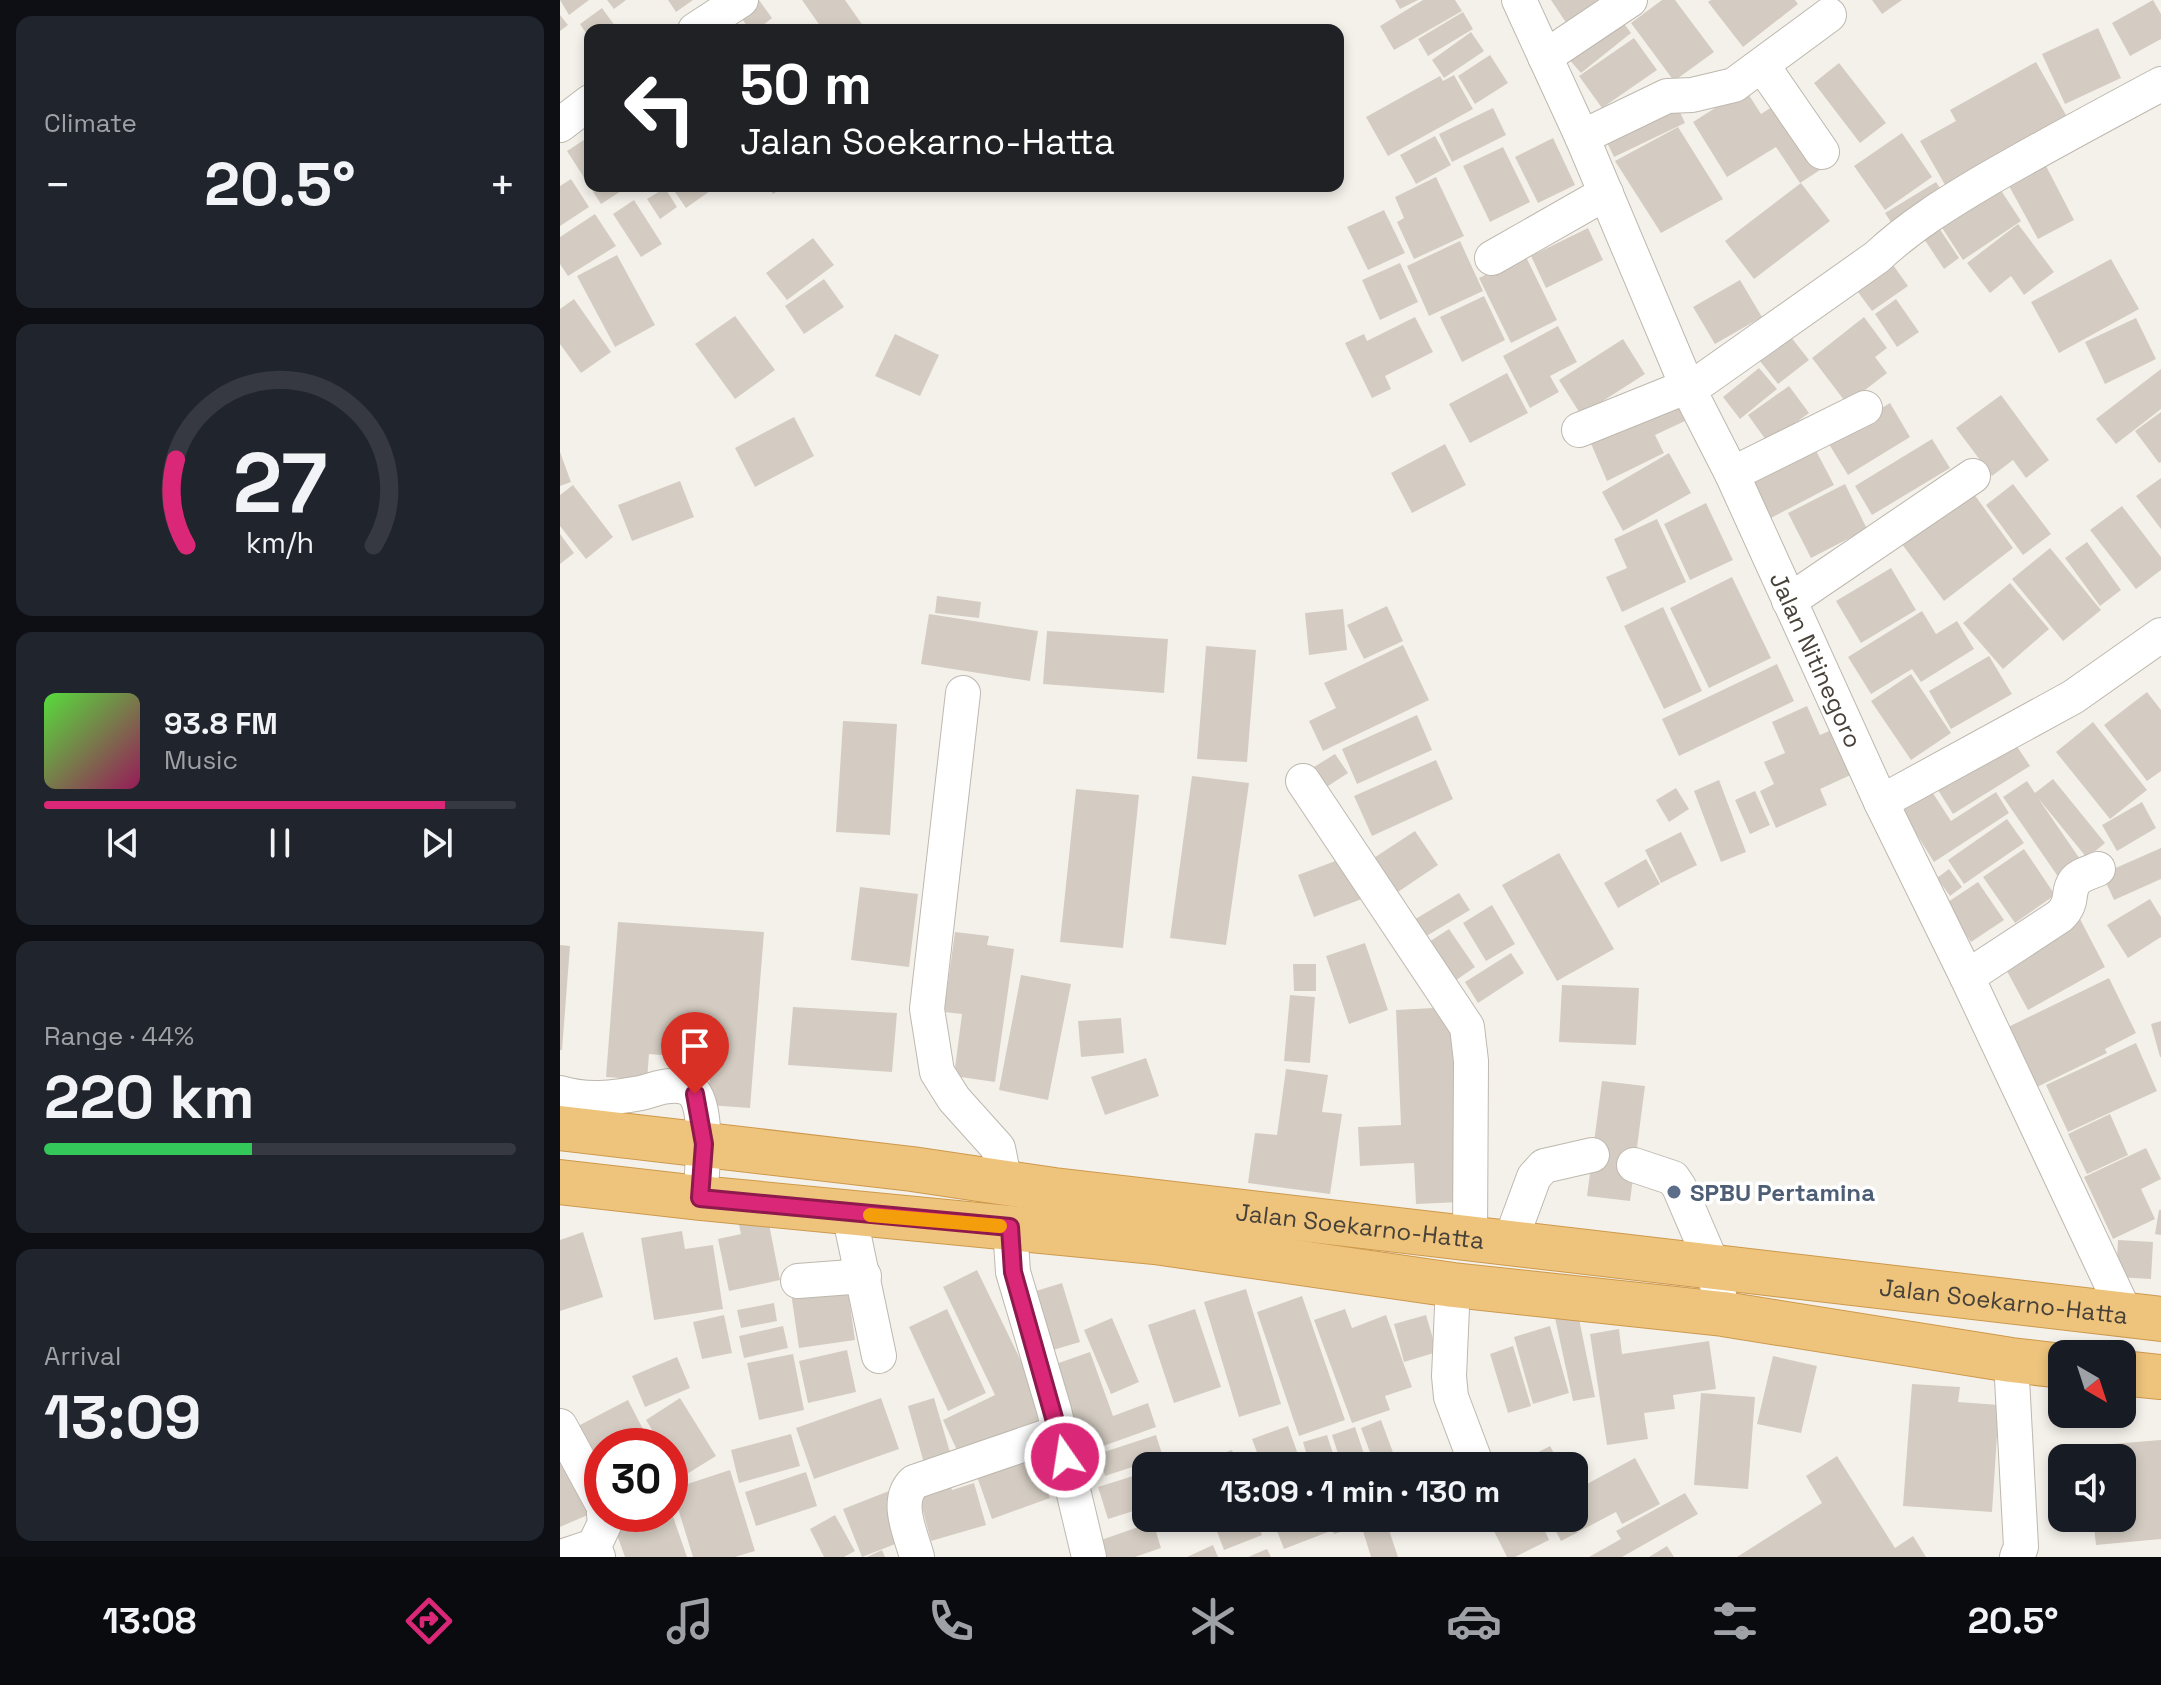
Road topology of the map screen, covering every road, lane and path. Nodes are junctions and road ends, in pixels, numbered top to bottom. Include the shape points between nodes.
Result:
1 (1519, 0) edge
2 (1630, 0) edge
3 (727, 4) edge
4 (1829, 15) dead end
5 (702, 24) edge
6 (1545, 57) junction
7 (1762, 65) junction
8 (2161, 84) edge
9 (584, 107) edge
10 (560, 125) edge
11 (1582, 137) junction
12 (1822, 152) dead end
13 (1606, 193) junction
14 (1492, 258) dead end
15 (1687, 386) junction
16 (1865, 408) dead end
17 (1579, 430) dead end
18 (1732, 474) junction
19 (1973, 476) dead end
20 (1789, 601) junction
21 (2161, 635) edge
22 (963, 693) dead end
23 (1303, 781) dead end
24 (1881, 802) junction
25 (2098, 869) dead end
26 (1967, 977) junction
27 (560, 1093) edge
28 (560, 1128) edge
29 (704, 1144) junction
30 (1592, 1155) dead end
31 (1634, 1165) dead end
32 (560, 1182) edge
33 (1005, 1183) junction
34 (700, 1198) junction
35 (849, 1213) junction
36 (1010, 1227) junction
37 (1490, 1240) junction
38 (1713, 1266) junction
39 (864, 1276) junction
40 (798, 1281) dead end
41 (1453, 1285) junction
42 (1723, 1314) junction
43 (2143, 1317) edge
44 (879, 1356) dead end
45 (2011, 1360) junction
46 (2048, 1364) edge
47 (2136, 1374) edge
48 (2161, 1377) edge
49 (560, 1426) edge
50 (1060, 1432) junction
51 (1472, 1452) edge
52 (584, 1470) edge
53 (602, 1532) edge
54 (596, 1552) edge
55 (561, 1557) edge
56 (917, 1557) edge
57 (1089, 1557) edge
58 (2017, 1557) edge

1 - 6 street, Jalan Nitinegoro
2 - 6 street
3 - 5 street
4 - 7 street
6 - 11 street, Jalan Nitinegoro
7 - 11 street via 1734,85 1667,96
7 - 12 street
8 - 15 street via 1960,196 1740,355
9 - 10 street
11 - 13 street, Jalan Nitinegoro
13 - 14 street
13 - 15 street, Jalan Nitinegoro
15 - 17 street
15 - 18 street, Jalan Nitinegoro
16 - 18 street
18 - 20 street, Jalan Nitinegoro
19 - 20 street
20 - 24 street, Jalan Nitinegoro
21 - 24 street via 2073,697
22 - 33 street via 927,1009 937,1072 998,1148
23 - 37 street via 1467,1027
24 - 26 street, Jalan Nitinegoro
25 - 26 street via 2076,879 2071,904 2060,916
26 - 43 street, Jalan Nitinegoro
27 - 29 street via 601,1098 686,1087 695,1094
28 - 29 highway, Jalan Soekarno-Hatta
29 - 33 highway, Jalan Soekarno-Hatta
29 - 34 street
30 - 37 street via 1544,1166
31 - 38 street via 1673,1178
32 - 34 highway, Jalan Soekarno-Hatta
33 - 37 highway, Jalan Soekarno-Hatta
34 - 35 highway, Jalan Soekarno-Hatta
35 - 36 highway, Jalan Soekarno-Hatta
35 - 39 street
36 - 41 highway, Jalan Soekarno-Hatta
36 - 50 street via 1013,1272
37 - 38 highway, Jalan Soekarno-Hatta
38 - 42 street
38 - 43 highway, Jalan Soekarno-Hatta
39 - 40 street
39 - 44 street
41 - 42 highway, Jalan Soekarno-Hatta
41 - 51 street via 1451,1397
42 - 45 highway, Jalan Soekarno-Hatta
45 - 46 highway, Jalan Soekarno-Hatta
45 - 58 street via 2021,1547
47 - 48 highway
49 - 52 street
50 - 56 street via 914,1482 904,1504
50 - 57 street
53 - 54 street
54 - 55 street

